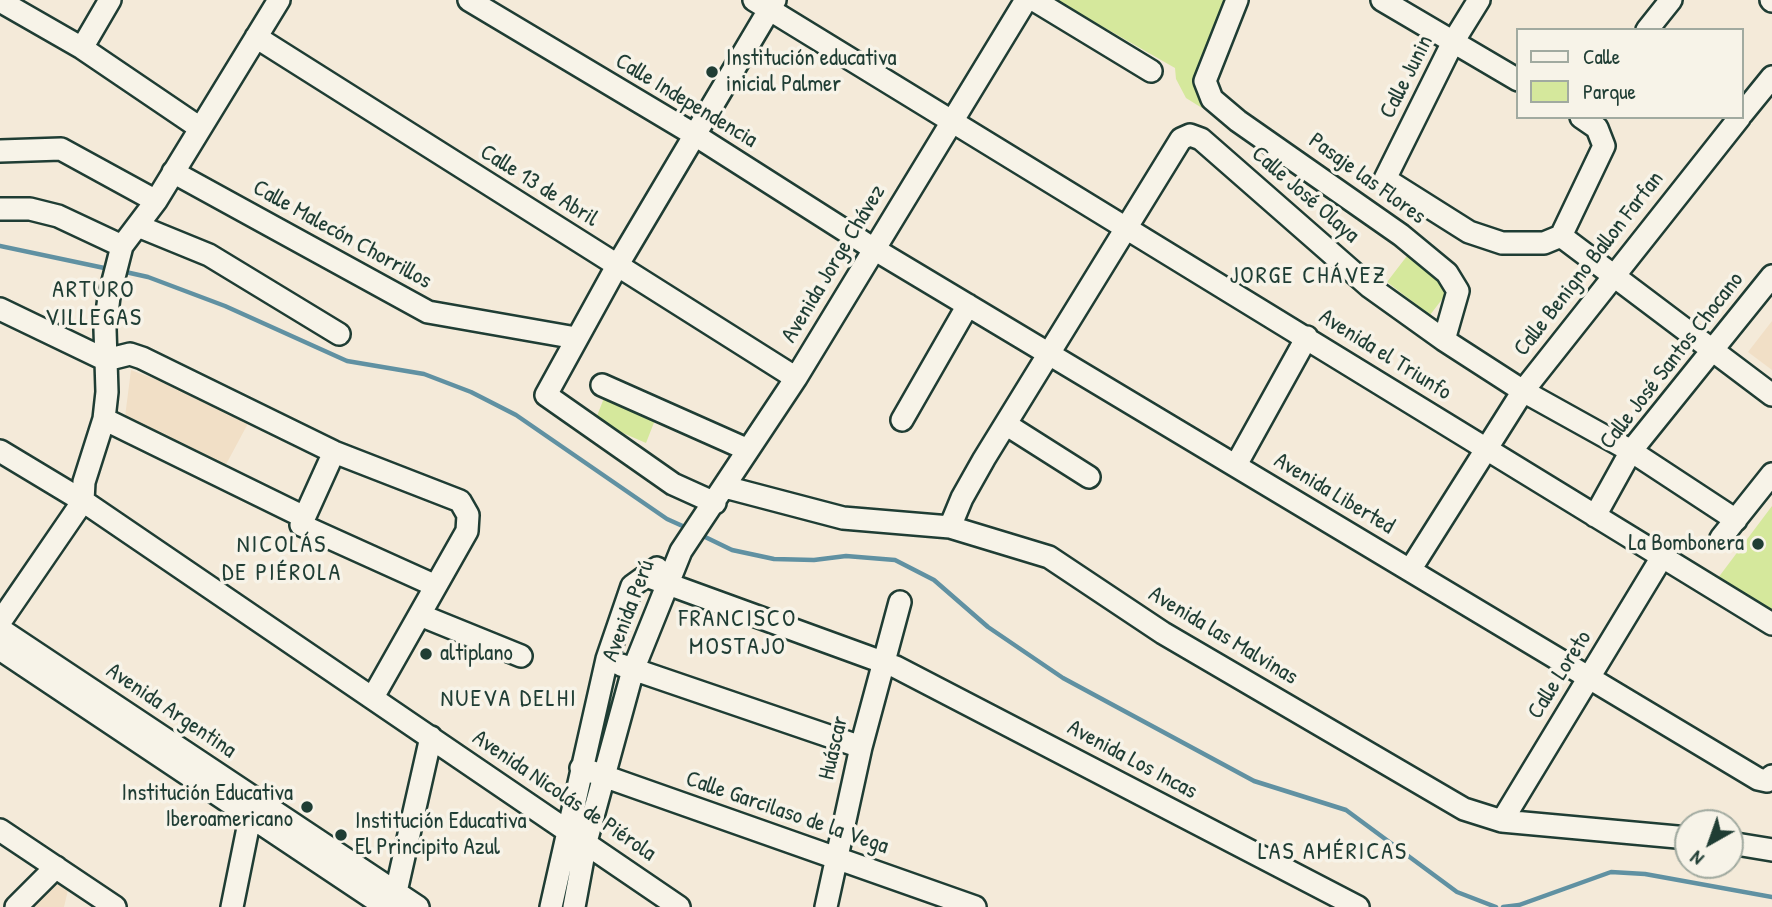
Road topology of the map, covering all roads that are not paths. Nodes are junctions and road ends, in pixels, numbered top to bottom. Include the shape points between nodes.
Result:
1 (110, 0) edge
2 (279, 0) edge
3 (469, 0) edge
4 (1026, 0) edge
5 (1034, 0) edge
6 (1237, 0) edge
7 (1382, 0) edge
8 (1479, 0) edge
9 (1671, 0) edge
10 (0, 1) edge
11 (766, 3) edge
12 (1649, 28) edge
13 (256, 37) junction
14 (1453, 42) junction
15 (82, 48) junction
16 (1151, 71) dead end
17 (1772, 77) edge
18 (1516, 79) edge
19 (1744, 112) edge
20 (1584, 119) edge
21 (1739, 119) edge
22 (952, 121) junction
23 (200, 128) junction
24 (695, 135) junction
25 (0, 150) edge
26 (173, 172) junction
27 (156, 201) junction
28 (0, 209) edge
29 (138, 226) junction
30 (1129, 228) junction
31 (1561, 236) junction
32 (874, 249) junction
33 (121, 250) junction
34 (617, 266) junction
35 (1611, 276) junction
36 (1772, 276) edge
37 (968, 305) junction
38 (0, 309) edge
39 (339, 334) dead end
40 (1307, 337) junction
41 (576, 338) junction
42 (1444, 340) junction
43 (1712, 352) junction
44 (1051, 354) junction
45 (106, 359) junction
46 (796, 378) junction
47 (602, 385) dead end
48 (1523, 391) junction
49 (1772, 396) edge
50 (104, 419) junction
51 (902, 420) dead end
52 (1007, 425) junction
53 (1485, 448) junction
54 (746, 449) junction
55 (0, 451) edge
56 (1631, 451) junction
57 (334, 452) junction
58 (1236, 465) junction
59 (1772, 474) edge
60 (1089, 477) dead end
61 (716, 500) junction
62 (83, 501) junction
63 (1595, 516) junction
64 (304, 517) junction
65 (1736, 520) junction
66 (950, 527) junction
67 (1721, 538) dead end
68 (683, 547) junction
69 (1662, 557) junction
70 (1410, 570) junction
71 (646, 576) junction
72 (436, 586) junction
73 (666, 586) junction
74 (900, 602) dead end
75 (419, 615) junction
76 (0, 622) edge
77 (1772, 624) edge
78 (0, 629) edge
79 (0, 649) edge
80 (521, 656) dead end
81 (607, 659) junction
82 (882, 663) junction
83 (633, 670) junction
84 (1591, 678) junction
85 (373, 697) junction
86 (142, 733) junction
87 (431, 737) junction
88 (861, 747) junction
89 (581, 768) junction
90 (604, 776) junction
91 (1770, 778) edge
92 (252, 806) junction
93 (1502, 821) junction
94 (566, 828) junction
95 (0, 830) edge
96 (1674, 837) edge
97 (586, 842) junction
98 (1744, 845) edge
99 (1772, 850) edge
100 (837, 858) junction
101 (56, 867) junction
102 (86, 898) edge
103 (392, 902) edge
104 (16, 907) edge
105 (115, 907) edge
106 (232, 907) edge
107 (418, 907) edge
108 (551, 907) edge
109 (574, 907) edge
110 (678, 907) edge
111 (826, 907) edge
112 (975, 907) edge
113 (1357, 907) edge

1 - 15 street
2 - 13 street
3 - 24 street, Calle Independencia
4 - 22 street, Avenida Jorge Chávez
5 - 16 street
6 - 42 street, Pasaje las Flores via 1205,81 1212,99 1447,273 1458,291
7 - 14 street
8 - 14 street, Calle Junin
9 - 12 street
10 - 15 street
11 - 22 street, Avenida el Triunfo
11 - 24 street
13 - 23 street
13 - 34 street, Calle 13 de Abril
14 - 18 street
14 - 31 street, Calle Junin via 1385,179 1469,232 1502,243 1544,243
15 - 23 street
17 - 19 street, Calle Benigno Ballon Farfan
20 - 31 street via 1597,128 1604,146
21 - 35 street, Calle Benigno Ballon Farfan
22 - 30 street, Avenida el Triunfo
22 - 32 street, Avenida Jorge Chávez
23 - 26 street
24 - 32 street, Calle Independencia
24 - 34 street
25 - 27 street via 61,149
26 - 27 street
26 - 41 street, Calle Malecón Chorrillos via 428,312
27 - 29 street
28 - 33 street via 30,209 58,216
29 - 33 street
29 - 39 street via 209,255
30 - 40 street, Avenida el Triunfo
30 - 42 street, Calle José Olaya via 1181,139 1190,135 1201,138 1370,287
30 - 44 street
31 - 35 street
32 - 37 street, Avenida Liberted
32 - 46 street, Avenida Jorge Chávez
33 - 45 street via 105,329
34 - 41 street
34 - 46 street, Calle 13 de Abril
35 - 43 street
35 - 48 street, Calle Benigno Ballon Farfan
36 - 43 street, Calle José Santos Chocano
37 - 44 street, Avenida Liberted
37 - 51 street
38 - 45 street
40 - 53 street, Avenida el Triunfo
40 - 58 street
41 - 61 street, Avenida las Malvinas via 546,395 673,485
42 - 48 street, Calle José Olaya
43 - 49 street
43 - 56 street, Calle José Santos Chocano
44 - 52 street
44 - 58 street, Avenida Liberted
45 - 50 street
45 - 57 street via 130,354 142,358
46 - 54 street, Avenida Jorge Chávez
47 - 54 street
48 - 53 street, Calle Benigno Ballon Farfan
48 - 56 street, Calle José Olaya
50 - 62 street via 84,482
50 - 64 street
52 - 60 street
52 - 66 street via 962,498
53 - 63 street, Avenida el Triunfo
53 - 70 street, Calle Benigno Ballon Farfan
54 - 61 street, Avenida Jorge Chávez
55 - 62 street, Avenida Nicolás de Piérola
56 - 63 street, Calle José Santos Chocano
56 - 65 street, Calle José Olaya
57 - 64 street
57 - 72 street via 453,496 466,508 467,531
58 - 70 street, Avenida Liberted
59 - 65 street
61 - 66 street, Avenida las Malvinas
61 - 68 street, Avenida Jorge Chávez
62 - 76 street
62 - 85 street, Avenida Nicolás de Piérola
63 - 69 street, Avenida el Triunfo
64 - 72 street via 301,525
65 - 67 street
66 - 93 street, Avenida las Malvinas via 1049,557 1163,633 1464,809
68 - 71 street, Avenida Perú
68 - 73 street, Avenida Perú
69 - 77 street, Avenida el Triunfo
69 - 84 street, Calle Loreto
70 - 84 street, Avenida Liberted
71 - 73 street, Avenida Los Incas
71 - 81 street, Avenida Perú via 632,586
72 - 75 street
73 - 82 street, Avenida Los Incas
73 - 83 street, Avenida Perú
74 - 82 street, Huáscar
75 - 80 street
75 - 85 street
78 - 86 street, Avenida Argentina
79 - 86 street, Avenida Argentina
81 - 83 street
81 - 89 street, Avenida Perú
82 - 88 street, Huáscar
82 - 113 street, Avenida Los Incas
83 - 88 street
83 - 90 street, Avenida Perú
84 - 91 street, Avenida Liberted via 1758,779
84 - 93 street, Calle Loreto
85 - 87 street, Avenida Nicolás de Piérola
86 - 92 street, Avenida Argentina
87 - 94 street, Avenida Nicolás de Piérola
87 - 103 street
88 - 100 street, Huáscar
89 - 90 street, Calle Garcilaso de la Vega
89 - 94 street, Avenida Perú
90 - 97 street, Avenida Perú
90 - 100 street, Calle Garcilaso de la Vega
92 - 103 street, Avenida Argentina
92 - 106 street
93 - 96 street, Avenida las Malvinas
94 - 97 street, Avenida Nicolás de Piérola
94 - 108 street, Avenida Perú
95 - 101 street
97 - 109 street, Avenida Perú
97 - 110 street, Avenida Nicolás de Piérola
98 - 99 street
100 - 111 street, Huáscar
100 - 112 street, Calle Garcilaso de la Vega
101 - 102 street
101 - 104 street
102 - 105 street
103 - 107 street, Avenida Argentina

